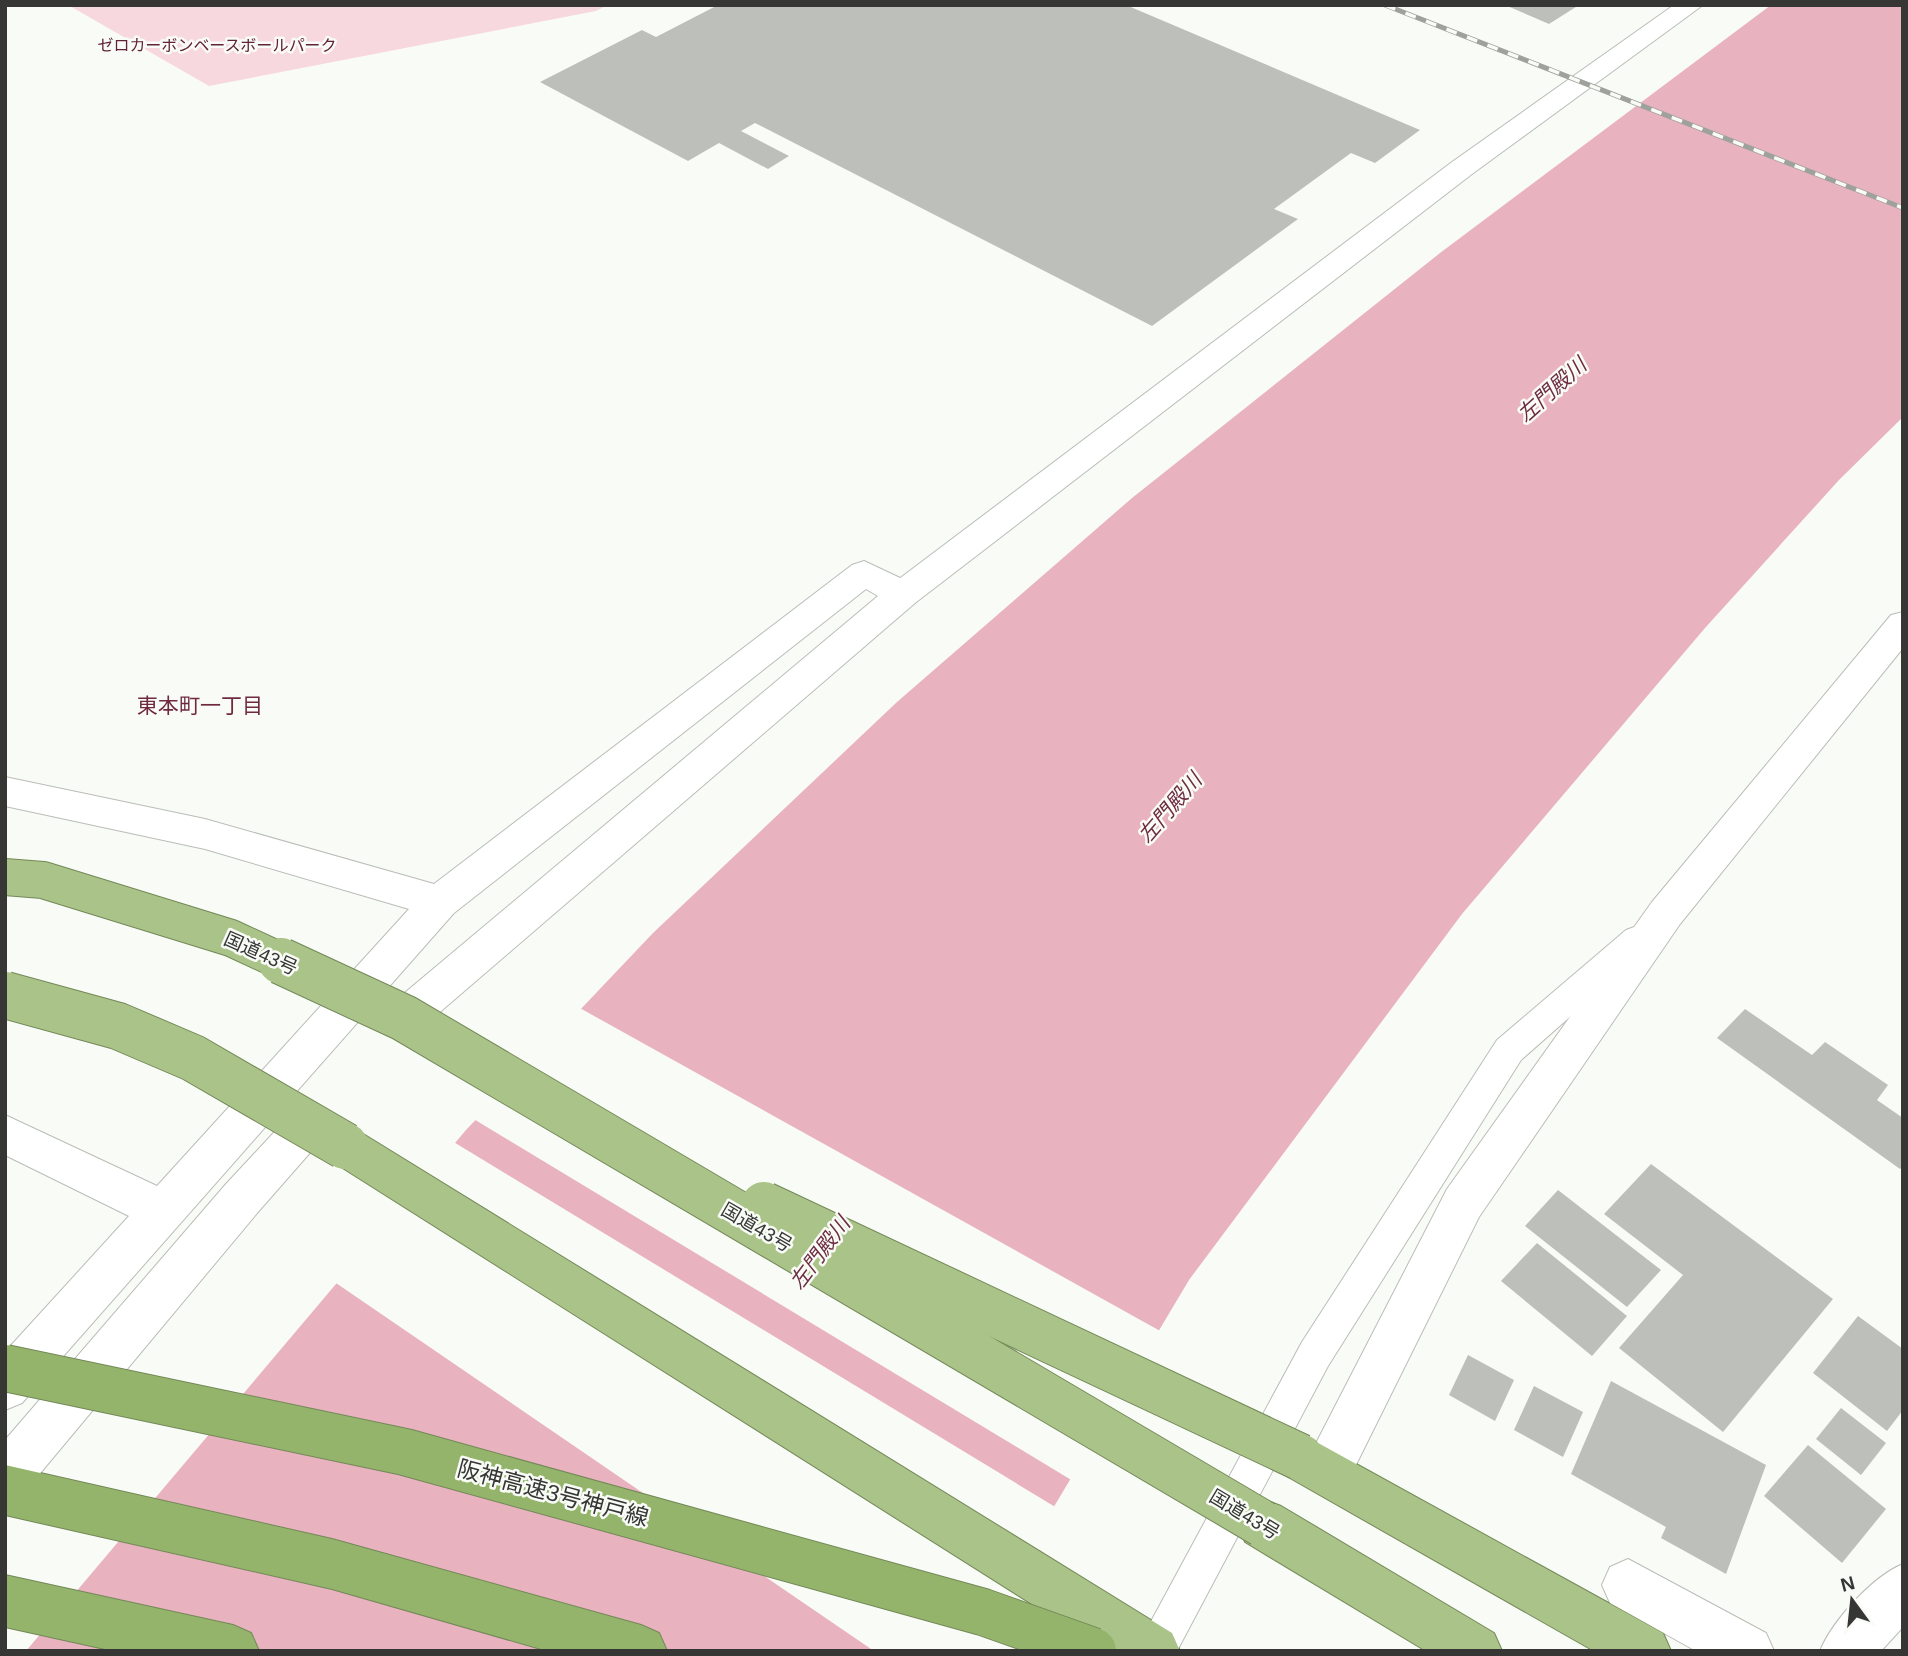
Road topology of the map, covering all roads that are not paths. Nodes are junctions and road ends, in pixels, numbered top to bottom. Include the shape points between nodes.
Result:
1 (1691, 5) edge
2 (903, 594) junction
3 (1903, 624) edge
4 (5, 791) edge
5 (5, 877) edge
6 (440, 902) junction
7 (1666, 913) junction
8 (5, 995) edge
9 (404, 1018) junction
10 (550, 1105) junction
11 (307, 1126) junction
12 (5, 1134) edge
13 (164, 1211) junction
14 (5, 1368) edge
15 (5, 1387) edge
16 (1314, 1463) junction
17 (5, 1478) edge
18 (5, 1490) edge
19 (900, 1490) junction
20 (1628, 1585) dead end
21 (1903, 1589) edge
22 (5, 1601) edge
23 (233, 1651) edge
24 (641, 1651) edge
25 (1093, 1651) edge
26 (1109, 1651) edge
27 (1154, 1651) edge
28 (1476, 1651) edge
29 (1645, 1651) edge
30 (1748, 1651) edge
31 (1846, 1651) edge

1 - 2 street via 1462,168
2 - 6 street via 864,573
2 - 9 street
3 - 7 street
4 - 6 street via 205,834
5 - 9 highway, 国道43号, bridge via 43,880 231,938
6 - 13 street
7 - 16 street via 1463,1203
7 - 27 lane via 1509,1050 1315,1353
8 - 11 highway, bridge via 118,1026 192,1059
9 - 10 highway, 国道43号, bridge
10 - 16 highway, bridge
10 - 28 highway, 国道43号, bridge
11 - 17 street
11 - 19 highway, bridge
12 - 13 street
13 - 15 street
14 - 25 highway, 阪神高速3号神戸線, bridge via 405,1452 983,1612
16 - 29 highway
18 - 24 highway via 332,1564
19 - 26 highway
19 - 27 highway
20 - 30 street
21 - 31 street
22 - 23 highway

